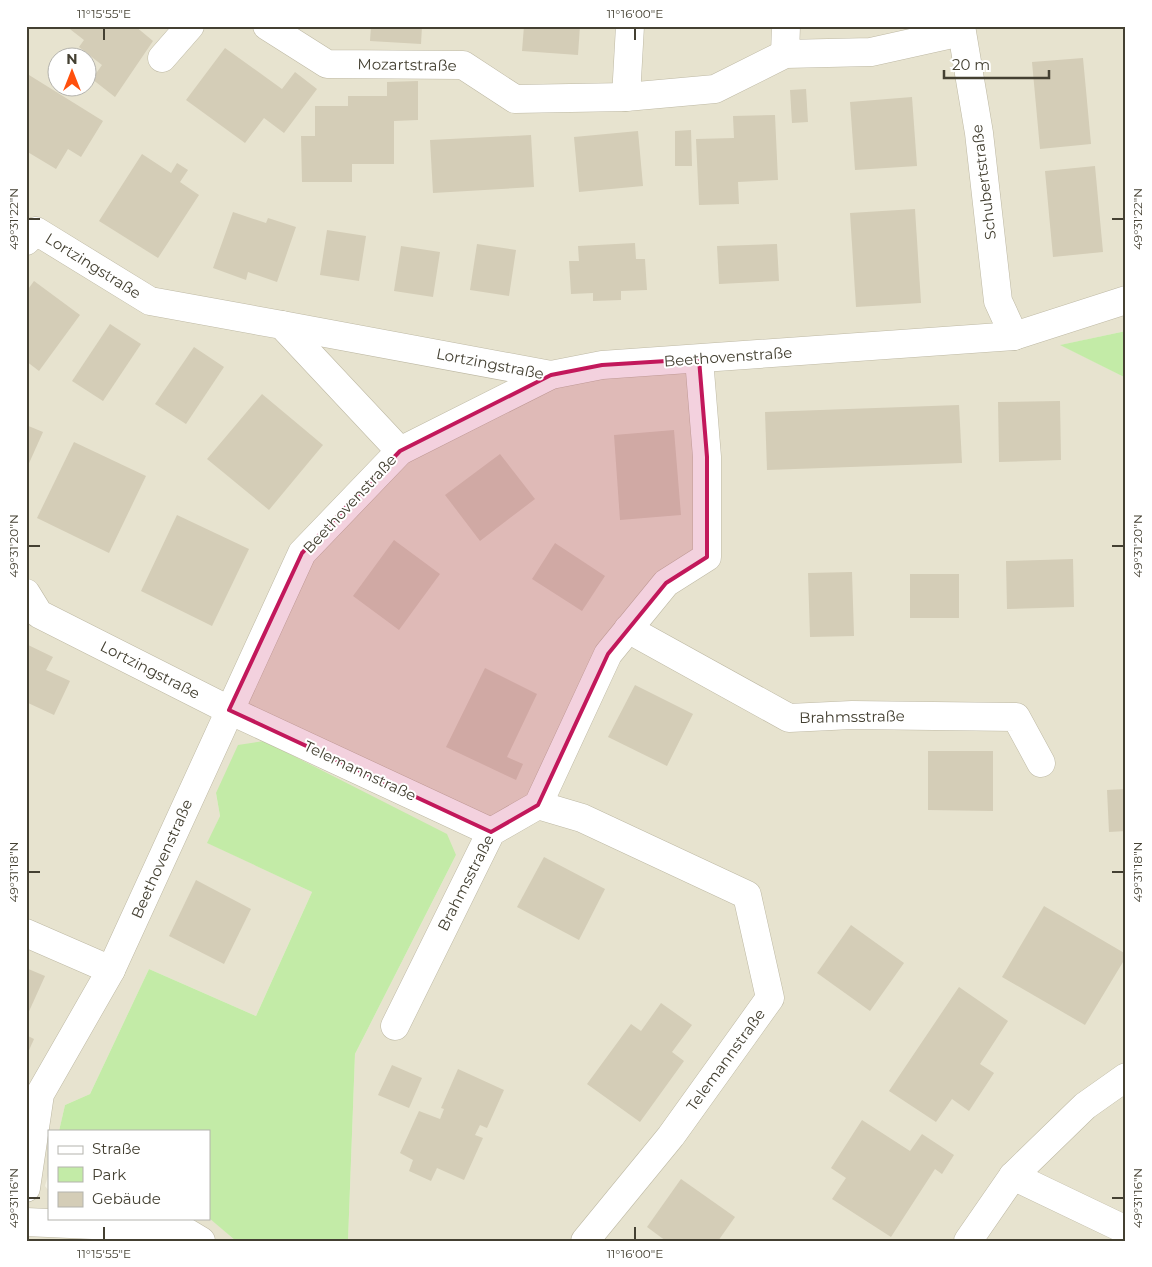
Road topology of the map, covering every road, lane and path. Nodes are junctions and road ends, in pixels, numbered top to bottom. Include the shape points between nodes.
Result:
1 (190, 26) edge
2 (267, 26) edge
3 (630, 26) edge
4 (786, 26) edge
5 (961, 29) edge
6 (300, 37) edge
7 (785, 54) junction
8 (162, 58) dead end
9 (626, 97) junction
10 (26, 241) edge
11 (1126, 300) edge
12 (282, 325) junction
13 (1014, 336) junction
14 (699, 359) junction
15 (552, 375) junction
16 (400, 451) junction
17 (26, 593) edge
18 (628, 629) junction
19 (229, 710) junction
20 (1041, 763) dead end
21 (538, 805) junction
22 (491, 832) junction
23 (26, 933) edge
24 (112, 970) junction
25 (395, 1026) dead end
26 (1126, 1077) edge
27 (1012, 1176) junction
28 (26, 1188) edge
29 (26, 1222) edge
30 (1126, 1230) edge
31 (201, 1241) edge
32 (585, 1241) edge
33 (968, 1241) edge

1 - 8 street
2 - 6 street, Mozartstraße
3 - 9 street
4 - 7 street
5 - 7 street, Mozartstraße via 871,52
5 - 13 street, Schubertstraße via 979,134 998,301
6 - 9 street, Mozartstraße via 328,64 463,65 515,99
7 - 9 street, Mozartstraße via 715,89
10 - 12 street, Lortzingstraße via 36,231 150,301
11 - 13 street, Beethovenstraße
12 - 15 street, Lortzingstraße
12 - 16 street
13 - 14 street, Beethovenstraße
14 - 15 street, Beethovenstraße via 602,365
14 - 18 street via 707,457 708,558 666,583
15 - 16 street, Beethovenstraße
16 - 19 street, Beethovenstraße via 302,553
17 - 19 street, Lortzingstraße via 39,614
18 - 20 street, Brahmsstraße via 789,718 852,715 1016,717
18 - 21 street via 608,654
19 - 22 street, Telemannstraße
19 - 24 street, Beethovenstraße
21 - 22 street, Brahmsstraße
21 - 32 street, Telemannstraße via 582,818 747,895 770,998 671,1136
22 - 25 street, Brahmsstraße
23 - 24 street
24 - 28 street, Beethovenstraße via 40,1094
26 - 27 street via 1085,1106
27 - 30 street
27 - 33 street
29 - 31 street via 181,1229

